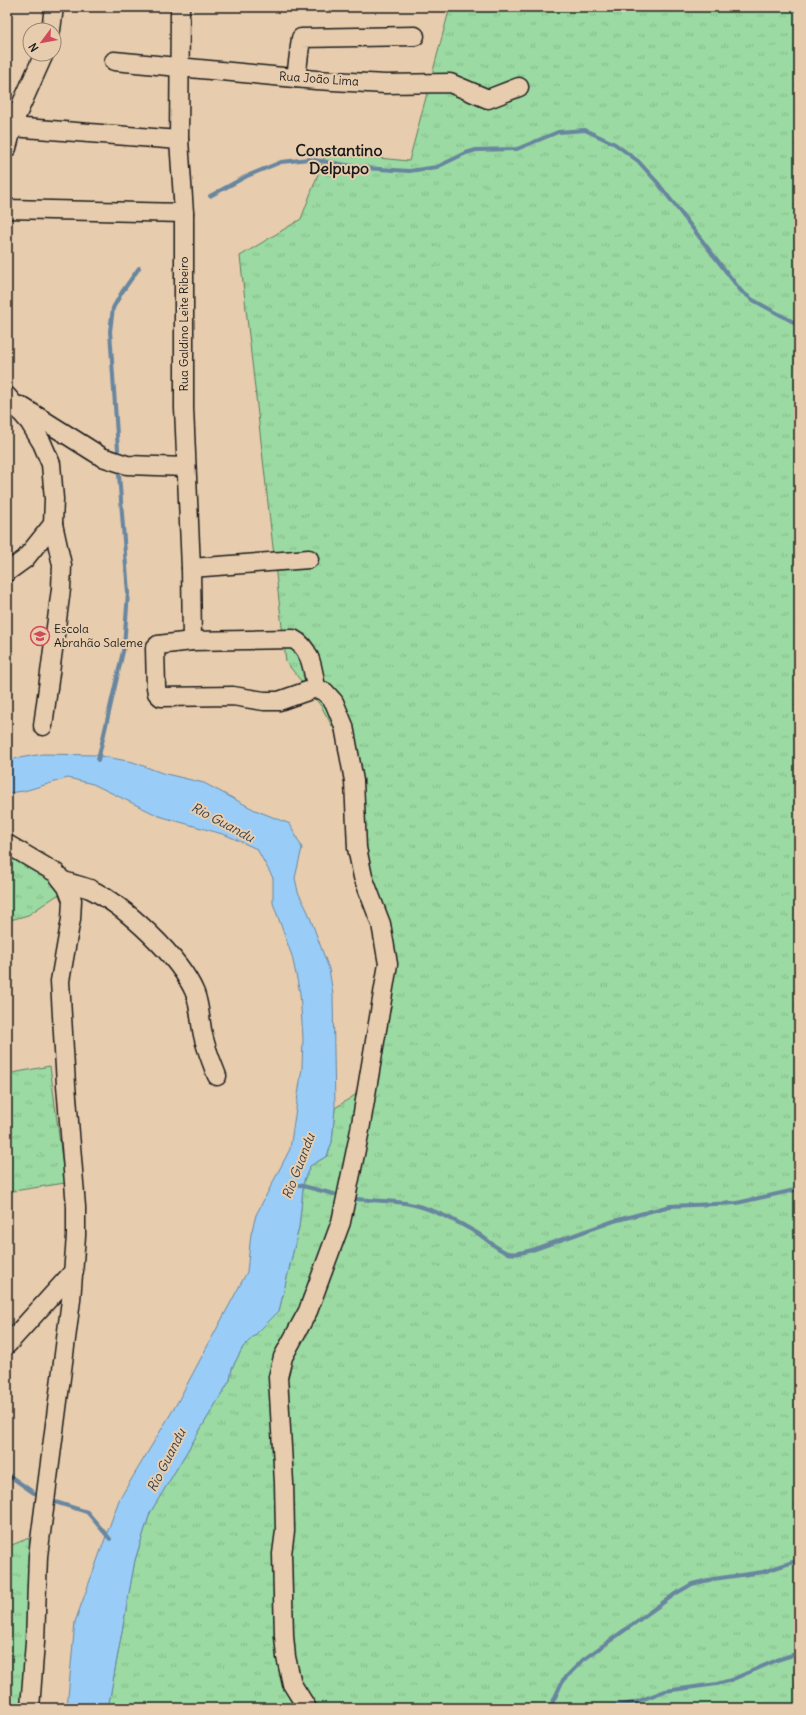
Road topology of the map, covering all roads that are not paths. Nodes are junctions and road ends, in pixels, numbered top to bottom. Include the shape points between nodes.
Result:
1 (54, 7) edge
2 (180, 7) edge
3 (52, 22) edge
4 (415, 36) dead end
5 (114, 61) dead end
6 (40, 62) edge
7 (180, 66) junction
8 (296, 78) junction
9 (518, 86) dead end
10 (12, 127) junction
11 (179, 140) junction
12 (7, 148) edge
13 (7, 209) edge
14 (184, 213) junction
15 (9, 398) edge
16 (186, 467) junction
17 (53, 524) junction
18 (309, 559) dead end
19 (191, 568) junction
20 (7, 572) edge
21 (192, 641) junction
22 (316, 688) junction
23 (43, 726) dead end
24 (7, 844) edge
25 (64, 881) junction
26 (217, 1076) dead end
27 (74, 1271) junction
28 (7, 1345) edge
29 (30, 1708) edge
30 (307, 1708) edge

1 - 3 street
2 - 7 street, Rua Galdino Leite Ribeiro
4 - 8 street via 301,38
5 - 7 street, Rua João Lima
6 - 10 street
7 - 8 street, Rua João Lima
7 - 11 street, Rua Galdino Leite Ribeiro
8 - 9 street, Rua João Lima via 385,84 450,83 488,100
10 - 11 street
10 - 12 street
11 - 14 street, Rua Galdino Leite Ribeiro
13 - 14 street
14 - 16 street, Rua Galdino Leite Ribeiro
15 - 16 street via 102,457 127,465
15 - 17 street via 30,423 51,464
16 - 19 street, Rua Galdino Leite Ribeiro
17 - 20 street via 25,560
17 - 23 street via 62,565 61,589
18 - 19 street
19 - 21 street, Rua Galdino Leite Ribeiro
21 - 22 street via 293,639 307,653
21 - 22 street via 158,645 155,648 156,687 160,696 233,696 279,701
22 - 30 street via 321,689 330,698 340,713 353,765 359,859 381,924 388,964 360,1130 341,1222 308,1311 283,1357 278,1377 284,1483 284,1636 292,1684
24 - 25 street via 35,859
25 - 26 street via 89,889 110,902 166,949 183,970 195,994 203,1037
25 - 27 street via 71,894 73,907 60,981 76,1206
27 - 28 street
27 - 29 street via 38,1556

